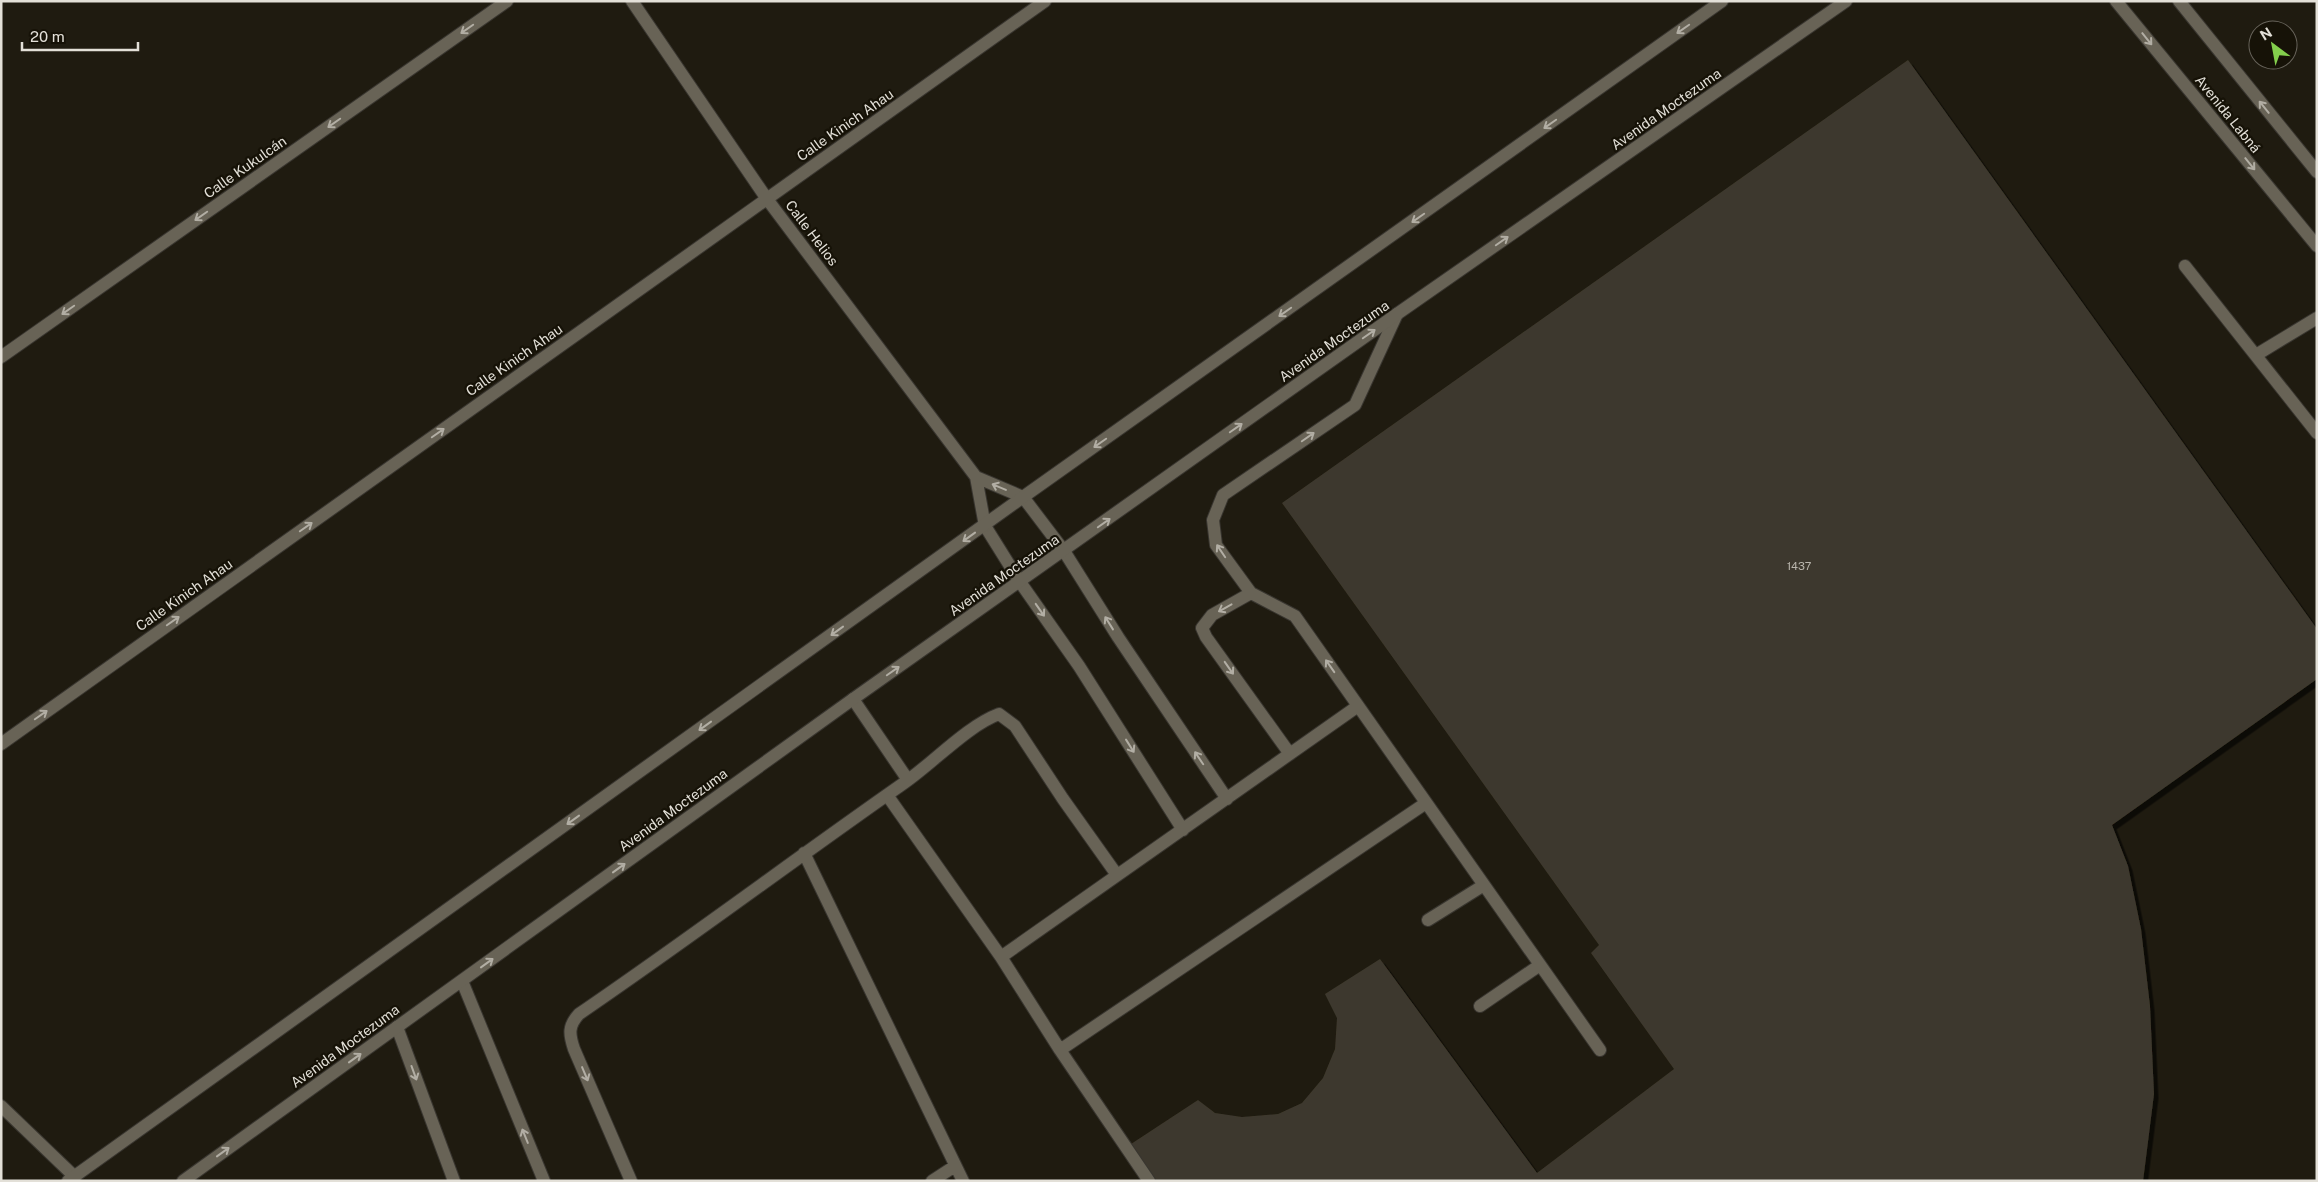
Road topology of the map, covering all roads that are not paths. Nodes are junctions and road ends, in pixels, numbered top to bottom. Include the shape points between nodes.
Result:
1 (506, 1) edge
2 (632, 1) edge
3 (1045, 1) edge
4 (1722, 1) edge
5 (1846, 1) edge
6 (2116, 1) edge
7 (2178, 1) edge
8 (2317, 172) edge
9 (767, 199) junction
10 (2317, 246) edge
11 (2184, 266) dead end
12 (1397, 314) junction
13 (2317, 318) edge
14 (2256, 355) junction
15 (1, 357) edge
16 (2317, 433) edge
17 (976, 477) junction
18 (1023, 497) junction
19 (985, 526) junction
20 (1064, 551) junction
21 (1020, 582) junction
22 (1251, 593) junction
23 (853, 699) junction
24 (1358, 706) junction
25 (1, 744) edge
26 (1290, 754) junction
27 (908, 780) junction
28 (887, 795) junction
29 (1227, 799) junction
30 (1426, 802) junction
31 (1183, 830) junction
32 (804, 853) junction
33 (1117, 875) junction
34 (1484, 885) junction
35 (1428, 920) dead end
36 (1002, 957) junction
37 (1540, 965) junction
38 (462, 981) junction
39 (1480, 1006) dead end
40 (397, 1027) junction
41 (1060, 1050) junction
42 (1600, 1050) dead end
43 (1, 1106) edge
44 (955, 1166) junction
45 (71, 1179) edge
46 (183, 1181) edge
47 (454, 1181) edge
48 (544, 1181) edge
49 (631, 1181) edge
50 (932, 1181) edge
51 (962, 1181) edge
52 (1149, 1181) edge

1 -> 15 street, Calle Kukulcán
2 - 9 street, Calle Helios
3 - 9 street, Calle Kinich Ahau
4 -> 18 street
12 -> 5 street, Avenida Moctezuma
6 -> 10 street, Avenida Labná
8 -> 7 street
9 - 17 street, Calle Helios
25 -> 9 street, Calle Kinich Ahau
11 - 14 street
20 -> 12 street, Avenida Moctezuma
22 -> 12 street via 1216,545 1213,520 1224,495 1355,405
13 - 14 street
14 - 16 street
18 -> 17 street
17 - 19 street, Calle Helios
18 - 19 street
18 - 20 street
19 - 21 street
19 -> 45 street
20 - 21 street, Avenida Moctezuma
29 -> 20 street
23 -> 21 street, Avenida Moctezuma
21 -> 31 street via 1079,666
24 -> 22 street via 1295,616
22 -> 26 street via 1212,615 1202,628
23 - 27 street
38 -> 23 street, Avenida Moctezuma
24 - 26 street
24 - 30 street
26 - 29 street
27 - 28 street
27 - 33 street via 980,724 999,714 1015,726
28 - 32 street
28 - 36 street
29 - 31 street
30 - 34 street
30 - 41 street
31 - 33 street
32 - 44 street
32 -> 49 street via 580,1014 569,1029 574,1049
33 - 36 street
34 - 35 street
34 - 37 street
36 - 41 street
37 - 39 street
37 - 42 street
38 - 40 street, Avenida Moctezuma
48 -> 38 street
46 -> 40 street, Avenida Moctezuma
40 -> 47 street
41 - 52 street
43 - 45 street
44 - 50 street
44 - 51 street

